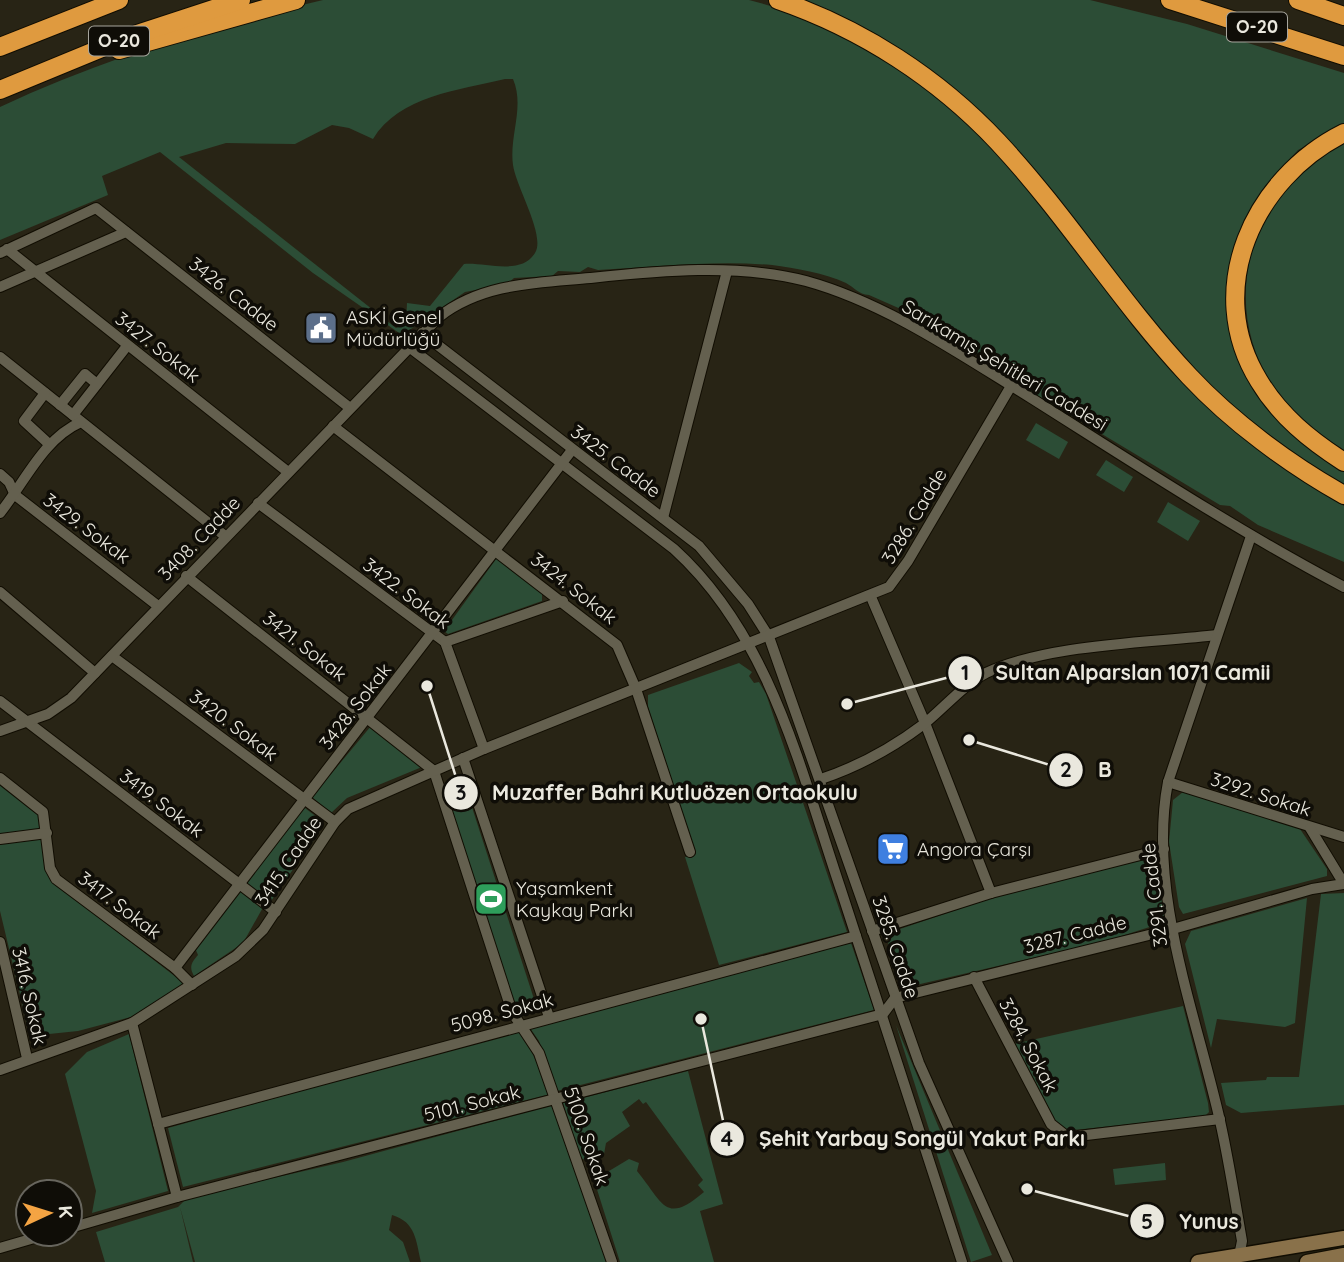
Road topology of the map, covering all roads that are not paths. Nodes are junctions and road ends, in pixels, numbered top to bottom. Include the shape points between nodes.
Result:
1 (119, 0) edge
2 (241, 0) edge
3 (296, 0) edge
4 (778, 0) edge
5 (1170, 0) edge
6 (1298, 0) edge
7 (1344, 16) edge
8 (0, 47) edge
9 (1344, 56) edge
10 (71, 59) junction
11 (0, 90) edge
12 (1344, 133) edge
13 (126, 232) junction
14 (4, 251) edge
15 (32, 271) junction
16 (727, 271) junction
17 (0, 286) edge
18 (422, 333) junction
19 (127, 345) junction
20 (409, 347) junction
21 (0, 357) edge
22 (97, 384) junction
23 (1011, 386) junction
24 (45, 393) junction
25 (60, 405) junction
26 (350, 408) junction
27 (77, 419) junction
28 (333, 426) junction
29 (49, 444) junction
30 (572, 450) junction
31 (1344, 462) edge
32 (561, 465) junction
33 (288, 472) junction
34 (0, 474) edge
35 (15, 495) junction
36 (1344, 495) edge
37 (258, 503) junction
38 (0, 513) edge
39 (663, 518) junction
40 (225, 536) junction
41 (1251, 536) junction
42 (498, 550) junction
43 (186, 576) junction
44 (1344, 587) edge
45 (0, 592) edge
46 (871, 597) junction
47 (563, 601) junction
48 (158, 606) junction
49 (433, 634) junction
50 (1217, 635) junction
51 (769, 637) junction
52 (445, 642) junction
53 (751, 645) junction
54 (112, 656) junction
55 (95, 673) junction
56 (636, 689) junction
57 (0, 701) edge
58 (368, 718) junction
59 (26, 723) junction
60 (925, 723) junction
61 (0, 732) edge
62 (484, 749) junction
63 (463, 758) junction
64 (434, 771) junction
65 (0, 778) edge
66 (821, 779) junction
67 (1168, 782) junction
68 (305, 800) junction
69 (335, 822) junction
70 (1310, 828) junction
71 (47, 832) junction
72 (1344, 837) edge
73 (0, 839) edge
74 (1164, 849) junction
75 (690, 852) dead end
76 (239, 883) junction
77 (1344, 884) edge
78 (991, 893) junction
79 (276, 912) junction
80 (1173, 929) junction
81 (872, 931) junction
82 (856, 936) junction
83 (0, 942) edge
84 (176, 968) junction
85 (974, 977) junction
86 (192, 985) junction
87 (895, 998) junction
88 (883, 1014) junction
89 (549, 1017) junction
90 (132, 1023) junction
91 (521, 1025) junction
92 (27, 1058) junction
93 (0, 1070) edge
94 (556, 1099) junction
95 (1220, 1119) junction
96 (158, 1124) junction
97 (177, 1196) junction
98 (84, 1223) edge
99 (1344, 1238) edge
100 (1344, 1255) edge
101 (1238, 1259) edge
102 (612, 1262) edge
103 (962, 1262) edge
104 (1008, 1262) edge
105 (1198, 1262) edge
106 (1307, 1262) edge

1 - 8 highway, O-20
2 - 10 highway, O-20
3 - 10 highway via 142,45
4 - 36 highway via 859,34 964,109 1032,182 1192,379 1279,452
5 - 9 highway, O-20
6 - 7 highway, O-20
10 - 11 highway, O-20
12 - 31 highway via 1310,152 1269,194 1244,246 1237,309 1247,358 1271,398 1311,439
13 - 14 street, 3426. Cadde via 96,208
13 - 15 street
13 - 26 street, 3426. Cadde
14 - 15 street, 3427. Sokak
15 - 17 street
15 - 19 street, 3427. Sokak
16 - 18 street, Sarıkamış Şehitleri Caddesi via 603,276 482,292 455,304
16 - 23 street, Sarıkamış Şehitleri Caddesi via 783,277 843,295 938,341
16 - 39 street
18 - 20 street, Sarıkamış Şehitleri Caddesi
18 - 30 street, 3425. Cadde
19 - 22 street
19 - 33 street, 3427. Sokak
20 - 26 street, 3408. Cadde
20 - 32 street, 3425. Cadde
21 - 24 street
22 - 25 street via 85,374
22 - 27 street
23 - 41 street, Sarıkamış Şehitleri Caddesi
23 - 46 street, 3286. Cadde via 902,570 889,587
24 - 25 street
24 - 29 street via 24,421
25 - 27 street
26 - 28 street, 3408. Cadde
27 - 29 street
27 - 40 street
28 - 33 street, 3408. Cadde
28 - 42 street, 3424. Sokak
29 - 35 street
30 - 32 street, 3428. Sokak
30 - 39 street, 3425. Cadde
32 - 42 street, 3428. Sokak
32 - 53 street, 3425. Cadde via 687,561
33 - 37 street, 3408. Cadde
34 - 35 street, 3429. Sokak
35 - 38 street
35 - 48 street, 3429. Sokak
37 - 40 street, 3408. Cadde
37 - 49 street, 3422. Sokak
39 - 51 street, 3425. Cadde via 712,559
40 - 43 street, 3408. Cadde
41 - 44 street, Sarıkamış Şehitleri Caddesi
41 - 50 street, 3291. Cadde
42 - 47 street, 3424. Sokak
42 - 49 street, 3428. Sokak
43 - 48 street, 3408. Cadde
43 - 58 street, 3421. Sokak
45 - 55 street
46 - 51 street, 3286. Cadde
46 - 60 street
47 - 52 street
47 - 56 street, 3424. Sokak via 617,645
48 - 54 street, 3408. Cadde
49 - 52 street, 3422. Sokak
49 - 58 street, 3428. Sokak
50 - 60 street via 1069,651 1011,664 984,674
50 - 67 street, 3291. Cadde
51 - 53 street, 3286. Cadde
51 - 66 street, 3285. Cadde
52 - 62 street, 3422. Sokak
53 - 56 street, 3415. Cadde
53 - 82 street, 3285. Cadde via 781,715
54 - 55 street, 3408. Cadde
54 - 68 street, 3420. Sokak
55 - 59 street, 3408. Cadde via 71,698
56 - 62 street, 3415. Cadde
56 - 75 street, 3424. Sokak
57 - 59 street, 3419. Sokak
58 - 64 street, 3421. Sokak
58 - 68 street, 3428. Sokak
59 - 61 street, 3408. Cadde
59 - 76 street, 3419. Sokak
60 - 66 street via 857,767
60 - 78 street
62 - 63 street, 3415. Cadde
63 - 64 street, 3415. Cadde
63 - 89 street
64 - 69 street, 3415. Cadde via 348,809
64 - 91 street, 5100. Sokak via 512,1012
65 - 71 street, 3417. Sokak via 39,807
66 - 81 street, 3285. Cadde
67 - 70 street, 3292. Sokak
67 - 74 street, 3291. Cadde
68 - 69 street, 3420. Sokak
68 - 76 street, 3428. Sokak
69 - 79 street, 3415. Cadde
70 - 72 street, 3292. Sokak
70 - 77 street
71 - 73 street
71 - 84 street, 3417. Sokak via 50,868 56,879
74 - 78 street
74 - 80 street, 3291. Cadde
76 - 79 street, 3419. Sokak
76 - 84 street, 3428. Sokak
77 - 80 street, 3287. Cadde via 1312,888
78 - 81 street
79 - 86 street, 3415. Cadde via 247,947
80 - 85 street, 3287. Cadde
80 - 95 street, 3291. Cadde
81 - 87 street, 3285. Cadde
82 - 88 street, 3285. Cadde
82 - 89 street, 5098. Sokak
83 - 92 street, 3416. Sokak
84 - 86 street, 3417. Sokak
85 - 87 street, 3287. Cadde
85 - 95 street, 3284. Sokak via 1051,1124 1060,1133 1078,1136
86 - 90 street, 3415. Cadde
87 - 88 street
87 - 104 street, 3285. Cadde via 919,1063
88 - 94 street, 5101. Sokak
88 - 103 street, 3285. Cadde
89 - 91 street, 5098. Sokak
90 - 92 street, 3415. Cadde
90 - 96 street
91 - 94 street, 5100. Sokak via 534,1042
91 - 96 street, 5098. Sokak
92 - 93 street, 3415. Cadde
94 - 97 street, 5101. Sokak
94 - 102 street, 5100. Sokak
95 - 101 street, 3291. Cadde via 1242,1241
96 - 97 street
97 - 98 street, 5101. Sokak
99 - 101 street
100 - 106 street
101 - 105 street

